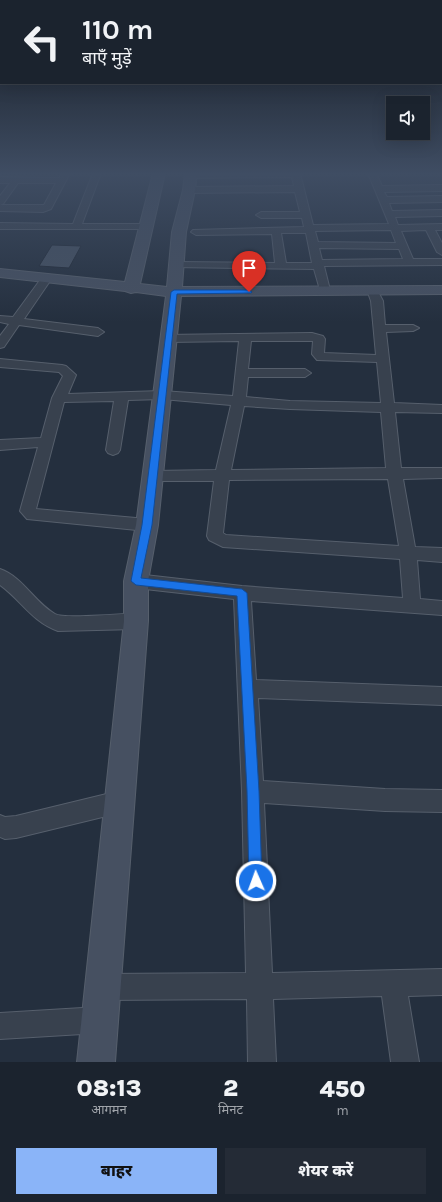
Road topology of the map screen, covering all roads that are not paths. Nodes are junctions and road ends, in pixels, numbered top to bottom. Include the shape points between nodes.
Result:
1 (78, 223) edge
2 (148, 223) edge
3 (182, 223) edge
4 (308, 223) edge
5 (393, 223) edge
6 (0, 226) edge
7 (147, 226) junction
8 (76, 227) junction
9 (395, 227) junction
10 (442, 227) edge
11 (429, 228) junction
12 (309, 229) junction
13 (276, 231) junction
14 (196, 232) dead end
15 (313, 245) junction
16 (403, 246) junction
17 (442, 252) edge
18 (409, 262) junction
19 (442, 262) edge
20 (318, 264) junction
21 (176, 265) junction
22 (281, 266) junction
23 (0, 273) edge
24 (47, 278) junction
25 (131, 288) junction
26 (325, 290) junction
27 (372, 290) junction
28 (442, 290) edge
29 (174, 292) junction
30 (0, 319) edge
31 (16, 321) junction
32 (413, 328) dead end
33 (380, 329) junction
34 (98, 332) dead end
35 (245, 337) junction
36 (168, 338) junction
37 (0, 344) edge
38 (384, 359) junction
39 (0, 363) edge
40 (241, 373) junction
41 (305, 373) dead end
42 (162, 395) junction
43 (121, 396) junction
44 (59, 398) junction
45 (239, 400) junction
46 (388, 407) junction
47 (442, 409) edge
48 (45, 442) junction
49 (0, 445) edge
50 (113, 450) dead end
51 (394, 472) junction
52 (442, 473) edge
53 (153, 476) junction
54 (222, 476) junction
55 (147, 525) junction
56 (408, 553) junction
57 (442, 555) edge
58 (0, 576) edge
59 (136, 581) junction
60 (242, 593) junction
61 (412, 605) junction
62 (442, 608) edge
63 (136, 621) junction
64 (247, 689) junction
65 (442, 696) edge
66 (253, 791) junction
67 (442, 801) edge
68 (119, 802) junction
69 (0, 826) edge
70 (442, 982) edge
71 (393, 984) junction
72 (259, 986) junction
73 (102, 987) junction
74 (99, 1020) junction
75 (0, 1026) edge
76 (96, 1062) edge
77 (262, 1062) edge
78 (405, 1062) edge

1 - 8 street
2 - 7 street
3 - 21 street
4 - 12 street
5 - 9 street
6 - 8 street
7 - 8 street
7 - 25 street
9 - 11 street
9 - 12 street
9 - 16 street
10 - 11 street
11 - 17 street
12 - 13 street
12 - 15 street
13 - 14 street
13 - 22 street
15 - 16 street
15 - 20 street
16 - 18 street
18 - 19 street
18 - 20 street
20 - 22 street
20 - 26 street
21 - 22 street
21 - 29 street
23 - 24 street
24 - 25 street
24 - 31 street
25 - 29 street
26 - 27 street
26 - 29 street
27 - 28 street
27 - 33 street via 377,301
29 - 36 street
30 - 31 street
31 - 34 street
31 - 37 street
32 - 33 street
33 - 38 street
35 - 36 street
35 - 38 street via 312,337 319,339 318,354 321,357
35 - 40 street
36 - 42 street
38 - 46 street
39 - 44 street via 67,372 70,375
40 - 41 street
40 - 45 street
42 - 43 street
42 - 45 street
42 - 53 street
43 - 44 street
43 - 50 street
44 - 48 street
45 - 46 street via 290,405
45 - 54 street
46 - 47 street
46 - 51 street
48 - 49 street
48 - 55 street via 28,511 34,514
51 - 52 street
51 - 54 street
51 - 56 street
53 - 54 street
53 - 55 street
54 - 56 street via 215,536 223,541
55 - 59 street
56 - 57 street
56 - 61 street
58 - 63 street via 11,582 50,621
59 - 60 street
59 - 63 street
60 - 61 street
60 - 64 street
61 - 62 street
63 - 68 street
64 - 65 street
64 - 66 street
66 - 67 street via 385,800
66 - 72 street
68 - 69 street via 16,827
68 - 73 street
70 - 71 street
71 - 72 street
71 - 78 street
72 - 73 street
72 - 77 street
73 - 74 street
74 - 75 street
74 - 76 street

